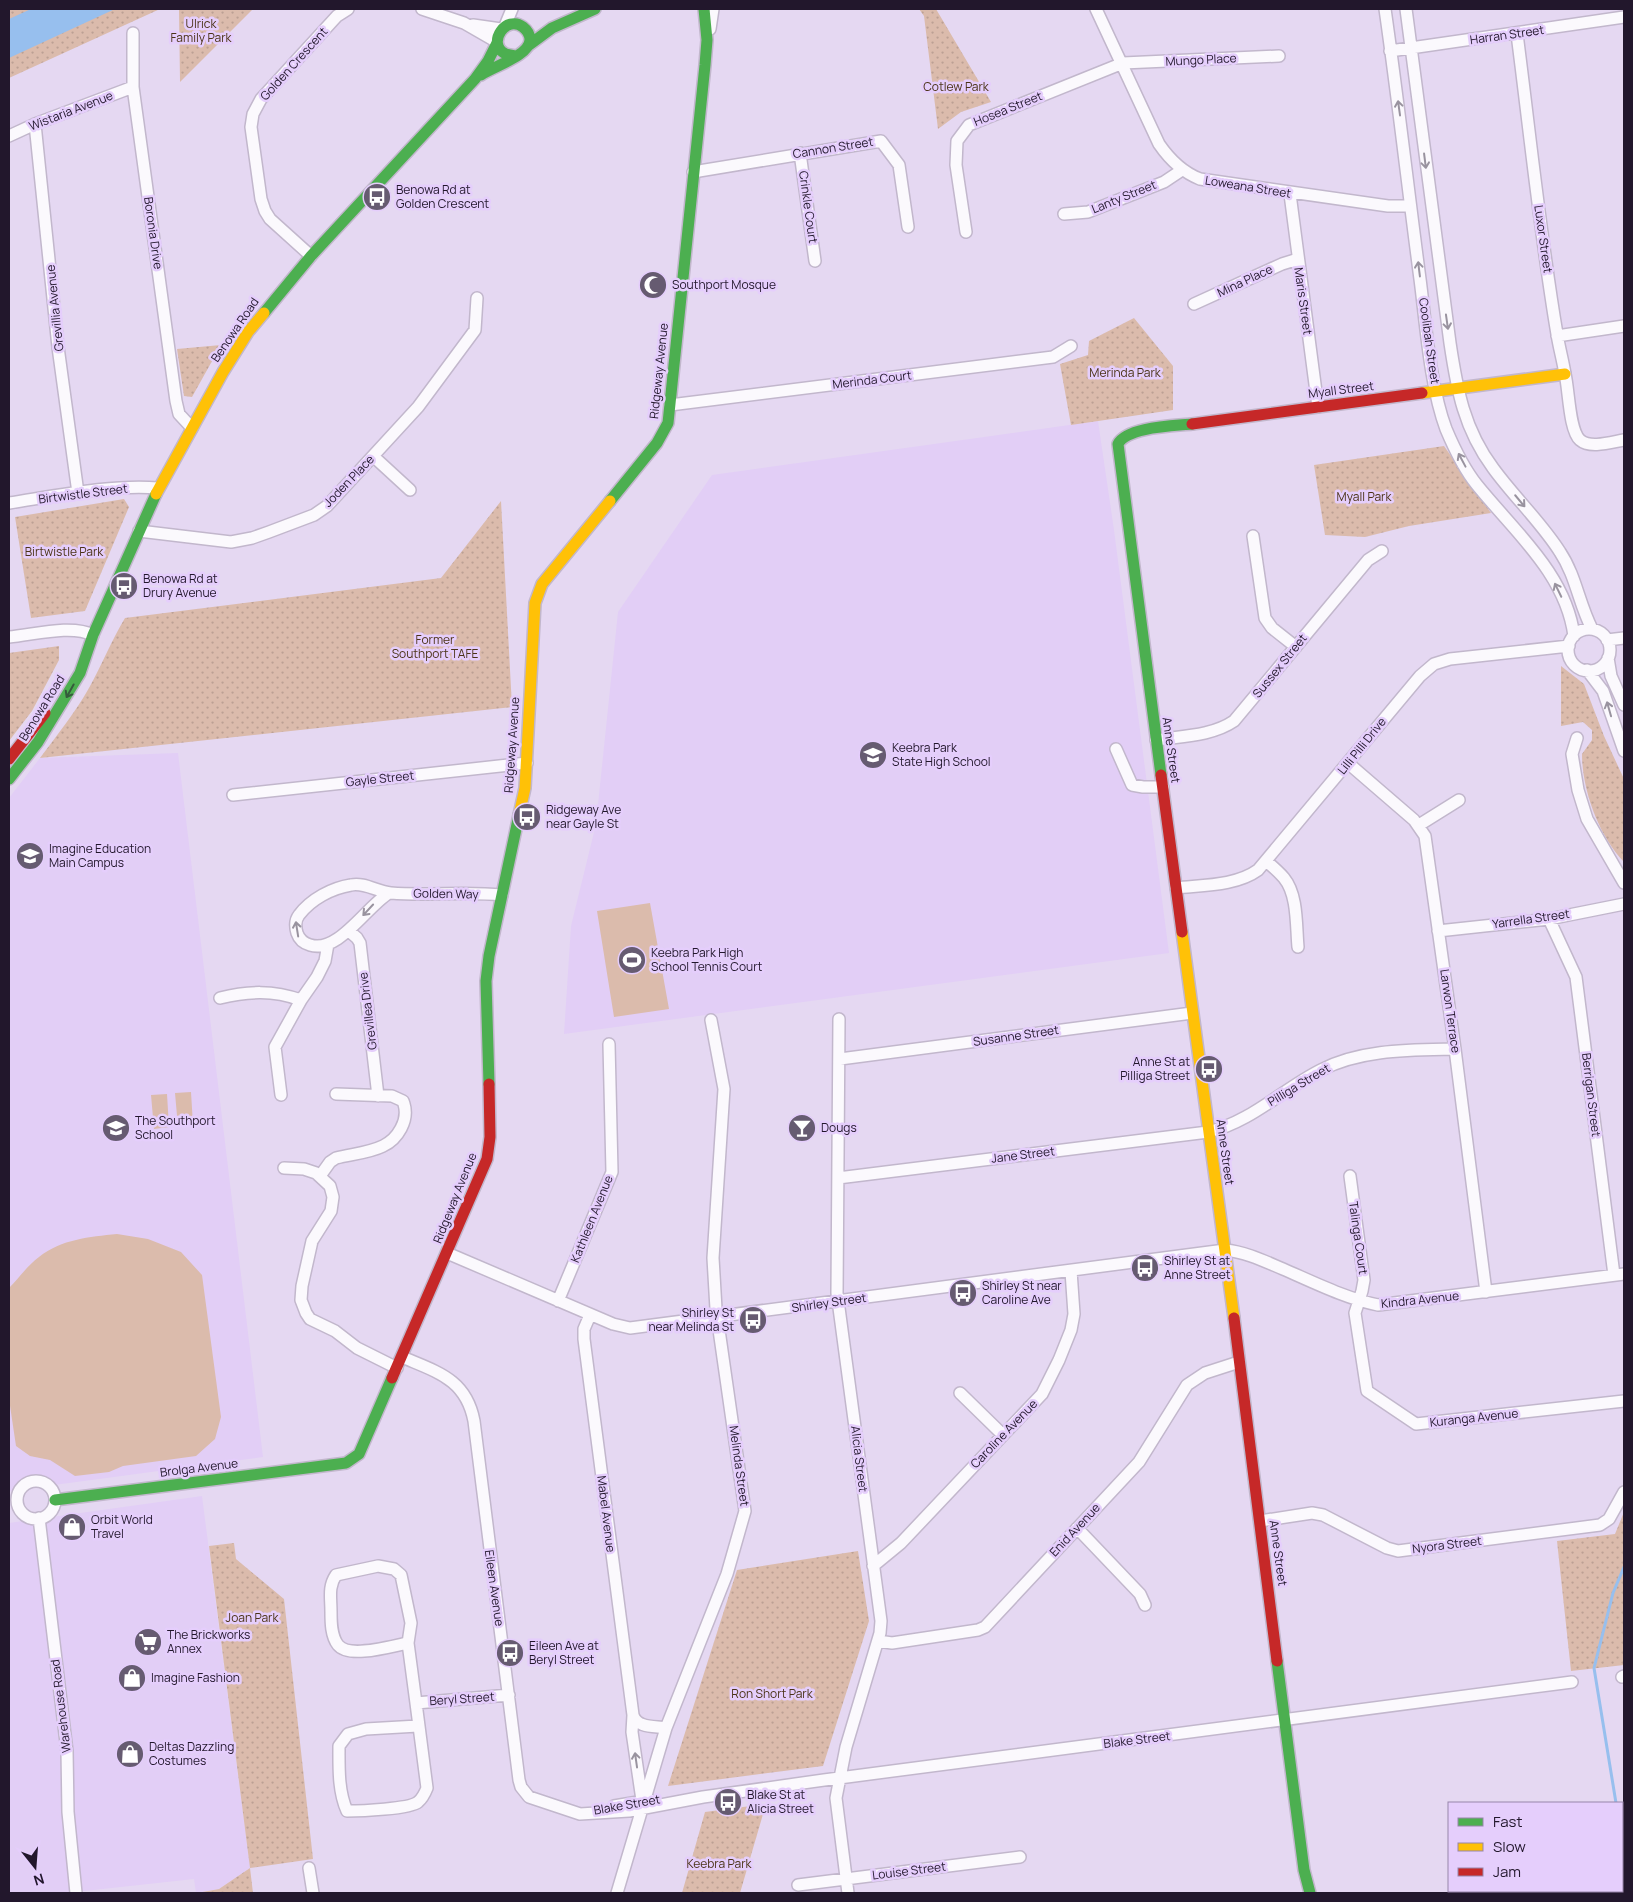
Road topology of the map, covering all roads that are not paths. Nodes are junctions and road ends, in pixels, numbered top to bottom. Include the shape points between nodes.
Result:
1 (348, 9) edge
2 (422, 9) edge
3 (512, 9) edge
4 (517, 9) edge
5 (578, 9) edge
6 (595, 9) edge
7 (704, 9) edge
8 (712, 9) edge
9 (1096, 9) edge
10 (1385, 9) edge
11 (1406, 9) edge
12 (1623, 17) edge
13 (464, 24) junction
14 (530, 24) junction
15 (503, 28) junction
16 (1624, 30) edge
17 (133, 33) dead end
18 (1517, 34) junction
19 (707, 40) junction
20 (497, 43) junction
21 (529, 45) junction
22 (1412, 49) junction
23 (1390, 51) junction
24 (515, 56) junction
25 (1279, 56) dead end
26 (1123, 63) junction
27 (475, 79) junction
28 (133, 88) junction
29 (35, 124) junction
30 (9, 136) edge
31 (800, 153) junction
32 (1182, 170) junction
33 (694, 172) junction
34 (1290, 194) junction
35 (1410, 206) junction
36 (1064, 214) dead end
37 (908, 227) dead end
38 (966, 232) dead end
39 (311, 256) junction
40 (1298, 259) junction
41 (815, 261) dead end
42 (477, 298) dead end
43 (1194, 304) dead end
44 (1624, 326) edge
45 (1557, 336) junction
46 (1071, 346) dead end
47 (1565, 374) junction
48 (1457, 389) junction
49 (1436, 392) junction
50 (670, 406) junction
51 (1318, 407) junction
52 (192, 428) junction
53 (1121, 438) joint
54 (1624, 440) edge
55 (373, 456) junction
56 (158, 488) junction
57 (410, 490) dead end
58 (78, 493) junction
59 (9, 503) edge
60 (139, 531) junction
61 (1253, 536) dead end
62 (1382, 551) dead end
63 (1592, 629) junction
64 (93, 635) junction
65 (9, 638) edge
66 (1624, 638) edge
67 (1608, 640) junction
68 (1571, 641) junction
69 (89, 646) junction
70 (1296, 647) junction
71 (1608, 658) junction
72 (1587, 670) junction
73 (1624, 705) edge
74 (1577, 738) dead end
75 (1156, 740) junction
76 (1116, 749) dead end
77 (1624, 751) edge
78 (9, 759) edge
79 (527, 763) junction
80 (1348, 763) junction
81 (9, 779) edge
82 (1163, 787) junction
83 (233, 795) dead end
84 (1458, 800) dead end
85 (1419, 825) junction
86 (1266, 861) junction
87 (1624, 883) edge
88 (1176, 888) junction
89 (389, 893) junction
90 (502, 896) junction
91 (1624, 904) edge
92 (1549, 919) junction
93 (348, 931) junction
94 (1438, 931) junction
95 (328, 944) junction
96 (1298, 947) dead end
97 (220, 998) dead end
98 (300, 1000) junction
99 (1192, 1013) junction
100 (839, 1018) dead end
101 (711, 1020) dead end
102 (609, 1044) dead end
103 (1455, 1049) junction
104 (840, 1060) junction
105 (336, 1094) dead end
106 (281, 1095) dead end
107 (378, 1096) junction
108 (1208, 1132) junction
109 (284, 1168) dead end
110 (320, 1176) junction
111 (1350, 1176) dead end
112 (838, 1178) junction
113 (1225, 1250) junction
114 (447, 1253) junction
115 (1071, 1270) junction
116 (1619, 1275) edge
117 (1486, 1292) junction
118 (1358, 1300) junction
119 (558, 1301) junction
120 (838, 1301) junction
121 (590, 1315) junction
122 (717, 1318) junction
123 (402, 1357) junction
124 (1239, 1362) junction
125 (397, 1368) junction
126 (960, 1393) dead end
127 (1624, 1401) edge
128 (1003, 1435) junction
129 (346, 1463) joint
130 (1624, 1492) edge
131 (55, 1500) junction
132 (14, 1507) edge
133 (39, 1518) junction
134 (1260, 1521) junction
135 (1077, 1528) junction
136 (873, 1566) junction
137 (1145, 1605) dead end
138 (878, 1641) junction
139 (408, 1643) junction
140 (1572, 1682) dead end
141 (509, 1695) junction
142 (416, 1702) junction
143 (632, 1715) junction
144 (1286, 1720) junction
145 (418, 1726) junction
146 (666, 1728) junction
147 (838, 1779) junction
148 (642, 1804) junction
149 (583, 1814) joint
150 (1020, 1857) dead end
151 (309, 1868) dead end
152 (1304, 1870) junction
153 (846, 1879) junction
154 (798, 1885) dead end
155 (1624, 1892) edge
156 (76, 1893) edge
157 (313, 1893) edge
158 (617, 1893) edge
159 (848, 1893) edge
160 (1304, 1893) edge
161 (1310, 1893) edge
162 (1620, 1893) edge

1 - 39 street, Golden Crescent via 337,16 261,99 251,127 265,211
2 - 13 street
3 - 15 street
4 - 14 street
5 - 14 street
6 - 21 street via 552,26
7 - 19 street, Ridgeway Avenue
8 - 19 street, Ridgeway Avenue
9 - 26 street, Loweana Street
10 - 23 street, Coolibah Street
11 - 22 street, Coolibah Street
12 - 16 street
12 - 18 street, Harran Street
13 - 15 street
13 - 20 street
14 - 15 street
14 - 21 street
15 - 20 street via 498,33
17 - 28 street, Boronia Drive
18 - 22 street, Harran Street
18 - 45 street, Luxor Street
19 - 33 street, Ridgeway Avenue
20 - 24 street via 502,52
20 - 27 street, Benowa Road
21 - 24 street via 524,53
22 - 23 street, Harran Street
22 -> 48 street, Coolibah Street
35 -> 23 street, Coolibah Street
24 - 27 street, Benowa Road
25 - 26 street, Mungo Place
26 - 32 street, Loweana Street via 1160,144
26 - 38 street, Hosea Street via 969,125 957,141 956,165
27 - 39 street, Benowa Road
28 - 29 street, Wistaria Avenue
28 - 52 street, Boronia Drive via 176,401 179,414
29 - 30 street, Wistaria Avenue
29 - 58 street, Grevillia Avenue via 58,347
31 - 33 street, Cannon Street
31 - 37 street, Cannon Street via 881,141 899,165
31 - 41 street, Crinkle Court
32 - 34 street, Loweana Street via 1200,179
32 - 36 street, Lanty Street via 1164,182 1088,212
33 - 50 street, Ridgeway Avenue
34 - 35 street, Loweana Street
34 - 40 street, Maris Street
49 -> 35 street, Coolibah Street
39 - 52 street, Benowa Road via 248,332
40 - 43 street, Mina Place
40 - 51 street, Maris Street
42 - 55 street, Joden Place via 475,330 418,407
44 - 45 street
45 - 47 street, Luxor Street
46 - 50 street, Merinda Court via 1053,357
47 - 48 street, Myall Street
47 - 54 street, Luxor Street via 1574,430 1581,441 1594,444
48 - 49 street, Myall Street
48 -> 63 street, Coolibah Street via 1468,424 1483,454 1543,528 1571,570
49 - 51 street, Myall Street
68 -> 49 street, Coolibah Street via 1572,617 1548,570 1468,473 1446,428
50 - 79 street, Ridgeway Avenue via 668,423 657,443 554,569 537,595
51 - 53 street, Myall Street via 1132,432
52 - 56 street, Benowa Road
53 - 75 street, Anne Street via 1118,452
55 - 57 street
55 - 60 street, Joden Place via 326,506 300,521 252,538 231,542
56 - 58 street, Birtwistle Street
56 - 60 street, Benowa Road
58 - 59 street, Birtwistle Street
60 - 64 street, Benowa Road
61 - 70 street via 1265,618 1272,628
62 - 70 street, Sussex Street via 1368,560
63 - 67 street
63 - 68 street via 1586,629
64 - 65 street via 84,630 67,630
64 - 69 street, Benowa Road
66 - 67 street
67 - 71 street
68 - 72 street via 1568,651 1572,662
68 - 80 street, Lilli Pilli Drive via 1434,664 1420,676
69 - 78 street, Benowa Road via 33,730
69 -> 81 street, Benowa Road via 80,673 63,703
70 - 75 street, Sussex Street via 1240,715 1228,724 1207,732
71 - 72 street via 1600,668
71 - 73 street via 1611,676
77 -> 72 street via 1603,691
74 - 87 street via 1572,754 1587,819
75 - 82 street, Anne Street
76 - 82 street via 1132,785
79 - 83 street, Gayle Street
79 - 90 street, Ridgeway Avenue via 525,788
80 - 85 street
80 - 86 street, Lilli Pilli Drive
82 - 88 street, Anne Street
84 - 85 street
85 - 94 street, Larwon Terrace via 1425,836
86 - 88 street, Lilli Pilli Drive via 1252,874 1235,880
86 - 96 street via 1289,887
88 - 99 street, Anne Street
89 - 90 street, Golden Way
89 -> 93 street via 371,906
95 -> 89 street, Golden Way via 308,945 300,939 296,919 311,902 352,884 363,884
90 - 114 street, Ridgeway Avenue via 486,981 489,1148
91 - 92 street, Yarrella Street
92 - 94 street, Yarrella Street
92 - 116 street, Berrigan Street via 1576,977
93 - 95 street
93 - 107 street, Grevillea Drive via 360,943
94 - 103 street, Larwon Terrace
95 - 98 street via 317,977
97 - 98 street via 264,992
98 - 106 street via 274,1047
99 - 104 street, Susanne Street
99 - 108 street, Anne Street
100 - 104 street, Alicia Street
101 - 122 street, Melinda Street via 724,1089 713,1258
102 - 119 street, Kathleen Avenue via 612,1172
103 - 108 street, Pilliga Street via 1346,1059 1314,1074 1247,1116
103 - 117 street, Larwon Terrace
104 - 112 street, Alicia Street
105 - 107 street
107 - 110 street via 392,1096 403,1101 406,1118 399,1130 383,1146 336,1158
108 - 112 street, Jane Street
108 - 113 street, Anne Street
109 - 110 street via 304,1169
110 - 125 street via 330,1186 333,1204 312,1241 302,1286 301,1300 306,1313 357,1348
111 - 118 street, Talinga Court via 1364,1280
112 - 120 street, Alicia Street
113 - 115 street, Shirley Street
113 - 118 street, Kindra Avenue via 1258,1258
113 - 124 street, Anne Street
114 - 119 street, Shirley Street
114 - 123 street, Ridgeway Avenue
115 - 120 street, Shirley Street
115 - 128 street, Caroline Avenue via 1074,1314 1060,1360 1042,1394
116 - 117 street, Kindra Avenue
117 - 118 street, Kindra Avenue via 1385,1306
118 - 127 street, Kuranga Avenue via 1355,1313 1367,1391 1416,1424
119 - 121 street, Shirley Street
120 - 122 street, Shirley Street
120 - 136 street, Alicia Street
121 - 122 street, Shirley Street via 630,1328
121 - 143 street, Mabel Avenue via 584,1339
122 - 146 street, Melinda Street via 745,1511 727,1574
123 - 125 street, Ridgeway Avenue
123 - 141 street, Eileen Avenue via 452,1381 464,1394 472,1412
124 - 134 street, Anne Street
124 - 135 street, Enid Avenue via 1205,1373 1187,1385 1139,1462
125 - 129 street, Ridgeway Avenue via 359,1454
126 - 128 street
128 - 136 street, Caroline Avenue via 901,1543
129 - 131 street, Brolga Avenue
130 - 134 street, Nyora Street via 1616,1510 1600,1525 1398,1551 1323,1516 1312,1514
131 - 132 street via 48,1485 33,1481 20,1490
131 - 133 street via 49,1514
132 - 133 street via 28,1517
133 - 156 street, Warehouse Road via 67,1751 68,1812
134 - 144 street, Anne Street
135 - 137 street via 1140,1594
135 - 138 street, Enid Avenue via 985,1627 892,1642
136 - 138 street, Alicia Street via 881,1621
138 - 147 street, Alicia Street
139 - 139 street, Beryl Street via 411,1623 401,1576 394,1569 378,1566 336,1575 330,1583 331,1628 337,1645 345,1651 356,1652
139 - 142 street, Beryl Street
140 - 144 street, Blake Street
141 - 142 street, Beryl Street
141 - 149 street, Eileen Avenue via 521,1787 536,1801
142 - 145 street
143 - 146 street via 639,1724
148 -> 143 street, Mabel Avenue
144 - 147 street, Blake Street
144 - 152 street, Anne Street
145 - 145 street via 427,1788 424,1796 417,1803 369,1812 347,1811 339,1780 339,1746 348,1734
146 - 148 street, Melinda Street
147 - 148 street, Blake Street via 703,1797 660,1798
147 - 153 street, Alicia Street via 836,1798
148 - 149 street, Blake Street via 615,1812
148 - 158 street, Melinda Street
150 - 153 street, Louise Street
151 - 157 street
152 - 160 street, Anne Street
152 - 161 street, Anne Street
153 - 154 street, Louise Street
153 - 159 street, Alicia Street
155 - 162 street

